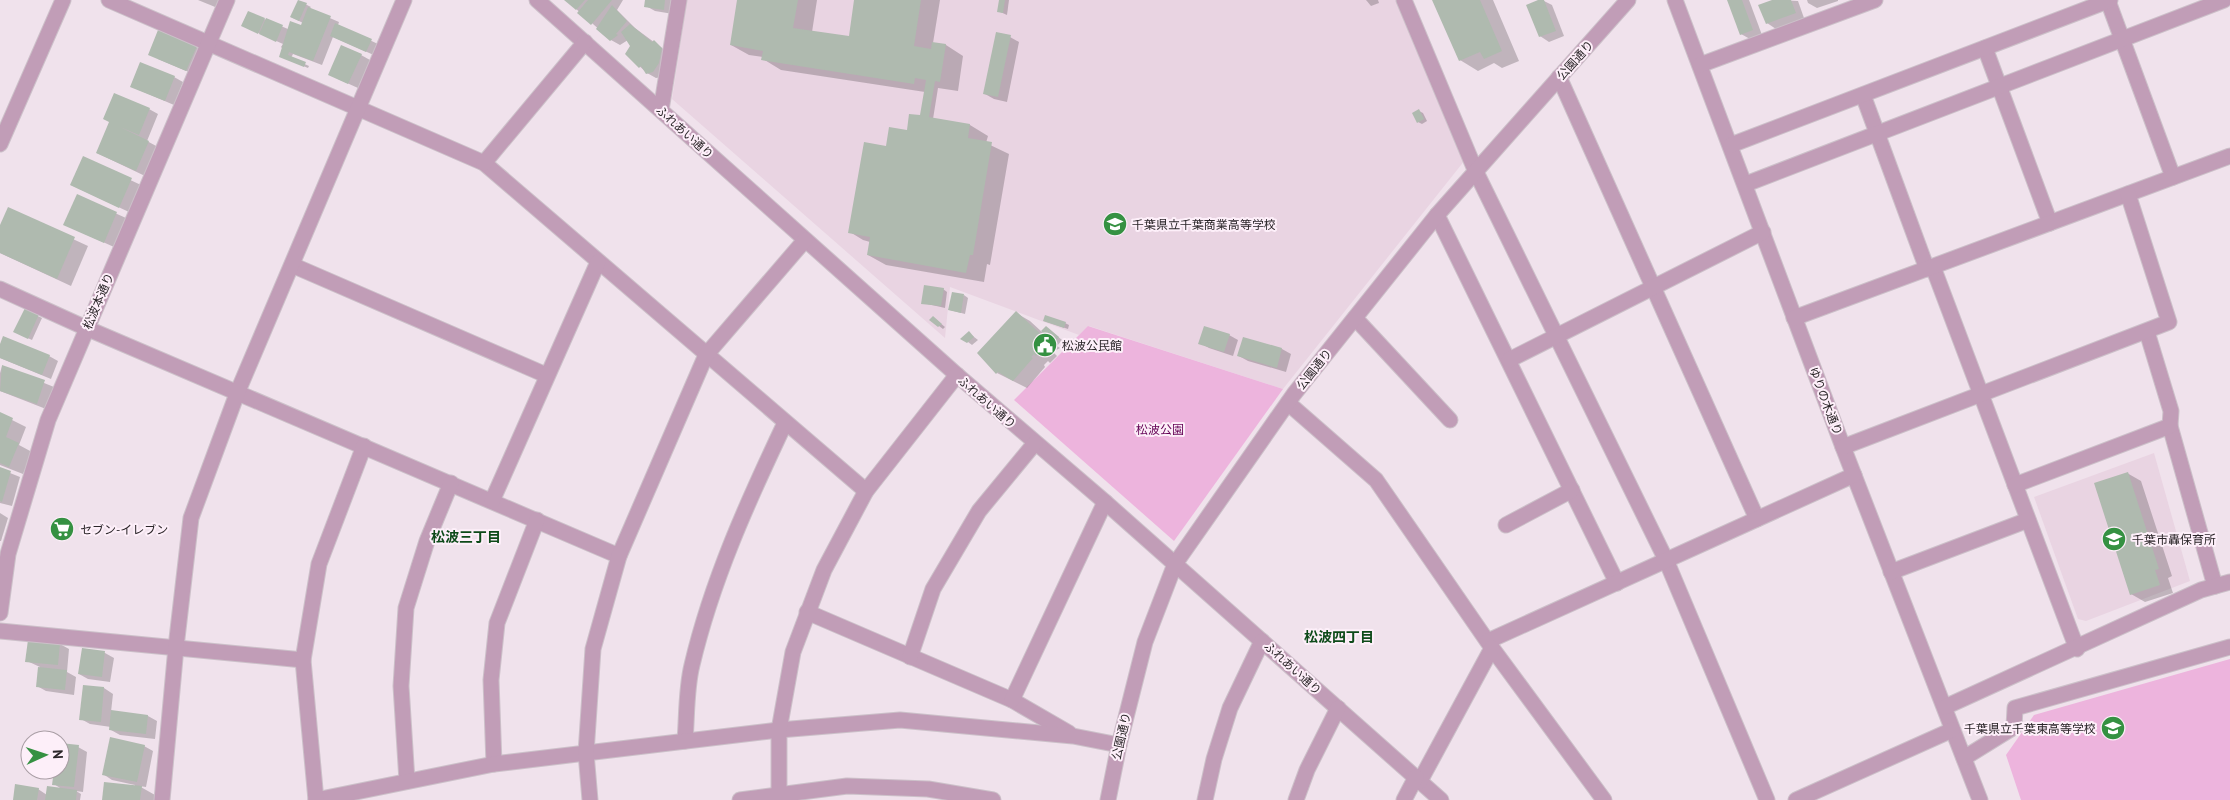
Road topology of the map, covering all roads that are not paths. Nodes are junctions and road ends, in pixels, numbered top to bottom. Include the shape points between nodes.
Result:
1 (63, 0) edge
2 (109, 0) edge
3 (227, 0) edge
4 (404, 0) edge
5 (537, 0) edge
6 (679, 0) edge
7 (1404, 0) edge
8 (1628, 0) edge
9 (1676, 0) edge
10 (1875, 0) edge
11 (2109, 0) edge
12 (2224, 0) edge
13 (2122, 39) junction
14 (585, 42) junction
15 (209, 43) junction
16 (1985, 48) junction
17 (1700, 65) junction
18 (1559, 77) junction
19 (1999, 87) junction
20 (1863, 95) junction
21 (358, 107) junction
22 (661, 110) junction
23 (4, 125) edge
24 (1877, 134) junction
25 (0, 144) edge
26 (1731, 145) junction
27 (2230, 156) edge
28 (484, 163) junction
29 (1476, 172) junction
30 (2173, 177) junction
31 (1746, 184) junction
32 (2128, 194) junction
33 (1437, 215) junction
34 (2050, 223) junction
35 (1762, 232) junction
36 (805, 240) junction
37 (598, 262) junction
38 (292, 265) junction
39 (1930, 268) junction
40 (1653, 288) junction
41 (0, 289) edge
42 (1355, 318) junction
43 (1794, 318) junction
44 (86, 328) junction
45 (2147, 332) junction
46 (1557, 336) junction
47 (706, 355) junction
48 (1509, 360) junction
49 (957, 375) junction
50 (546, 376) junction
51 (238, 391) junction
52 (1981, 395) junction
53 (1288, 402) junction
54 (1450, 420) dead end
55 (784, 422) junction
56 (2170, 426) junction
57 (1035, 443) junction
58 (364, 446) junction
59 (1843, 447) junction
60 (1854, 475) junction
61 (451, 483) junction
62 (2015, 485) junction
63 (1572, 490) junction
64 (866, 491) junction
65 (492, 501) junction
66 (1105, 502) junction
67 (1757, 519) junction
68 (536, 520) junction
69 (2028, 520) junction
70 (1506, 525) dead end
71 (4, 553) edge
72 (619, 556) junction
73 (1666, 560) junction
74 (1175, 564) junction
75 (1891, 572) junction
76 (2230, 582) edge
77 (1617, 583) junction
78 (2215, 586) junction
79 (808, 612) junction
80 (0, 613) edge
81 (0, 631) edge
82 (1262, 641) junction
83 (1490, 645) junction
84 (176, 647) junction
85 (2230, 647) edge
86 (2077, 648) junction
87 (910, 656) junction
88 (303, 660) junction
89 (1012, 700) junction
90 (1945, 707) junction
91 (1338, 708) junction
92 (779, 730) junction
93 (1952, 730) junction
94 (1073, 736) junction
95 (685, 741) junction
96 (1119, 746) junction
97 (586, 753) junction
98 (1964, 758) junction
99 (494, 764) junction
100 (1418, 779) junction
101 (407, 780) junction
102 (779, 797) edge
103 (162, 800) edge
104 (316, 800) edge
105 (590, 800) edge
106 (740, 800) edge
107 (992, 800) edge
108 (1108, 800) edge
109 (1205, 800) edge
110 (1296, 800) edge
111 (1404, 800) edge
112 (1441, 800) edge
113 (1604, 800) edge
114 (1768, 800) edge
115 (1796, 800) edge
116 (1980, 800) edge

1 - 23 street
2 - 15 street
3 - 15 street, 松波本通り
4 - 21 street
5 - 14 street, ふれあい通り
6 - 22 street
7 - 29 street
8 - 18 street, 公園通り
9 - 17 street, ゆりの木通り
10 - 17 street
11 - 13 street
11 - 16 street
12 - 13 street
13 - 19 street
13 - 30 street
14 - 22 street, ふれあい通り
14 - 28 street
15 - 21 street
15 - 44 street, 松波本通り
16 - 19 street
16 - 20 street
17 - 26 street, ゆりの木通り
18 - 29 street, 公園通り
18 - 40 street
19 - 24 street
19 - 34 street
20 - 24 street
20 - 26 street
21 - 28 street
21 - 38 street
22 - 36 street, ふれあい通り
23 - 25 street
24 - 31 street
24 - 39 street
26 - 31 street, ゆりの木通り
27 - 30 street
28 - 37 street
29 - 33 street, 公園通り
29 - 46 street
30 - 32 street
31 - 35 street, ゆりの木通り
32 - 34 street
32 - 45 street via 2168,322
33 - 42 street, 公園通り
33 - 48 street
34 - 39 street
35 - 40 street
35 - 43 street, ゆりの木通り
36 - 47 street
36 - 49 street, ふれあい通り
37 - 47 street
37 - 50 street
38 - 50 street
38 - 51 street
39 - 43 street
39 - 52 street
40 - 46 street
40 - 67 street
41 - 44 street
42 - 53 street, 公園通り
42 - 54 street
43 - 59 street, ゆりの木通り
44 - 51 street
44 - 71 street, 松波本通り via 48,420
45 - 52 street
45 - 56 street via 2171,411
46 - 48 street
46 - 73 street
47 - 55 street
47 - 72 street
48 - 63 street
49 - 57 street, ふれあい通り
49 - 64 street
50 - 65 street
51 - 58 street
51 - 84 street via 191,518
52 - 59 street
52 - 62 street
53 - 74 street, 公園通り
53 - 83 street via 1376,480
55 - 64 street
55 - 95 street via 748,500 718,578 691,667
56 - 62 street
56 - 78 street
57 - 66 street, ふれあい通り
57 - 87 street via 979,511 933,589
58 - 61 street
58 - 88 street via 320,564
59 - 60 street, ゆりの木通り
60 - 67 street
60 - 75 street, ゆりの木通り
61 - 65 street
61 - 101 street via 427,541 406,608 401,686
62 - 69 street
63 - 70 street
63 - 77 street
64 - 79 street via 824,570
65 - 68 street
66 - 74 street, ふれあい通り
66 - 89 street
67 - 73 street
68 - 72 street
68 - 99 street via 497,623 491,680
69 - 75 street
69 - 86 street
71 - 80 street, 松波本通り
72 - 97 street via 593,649
73 - 77 street
73 - 114 street
74 - 82 street, ふれあい通り
74 - 96 street, 公園通り via 1144,642
75 - 90 street, ゆりの木通り
76 - 78 street
77 - 83 street
78 - 86 street
79 - 87 street
79 - 92 street via 793,652
81 - 84 street
82 - 91 street, ふれあい通り
82 - 109 street via 1230,708
83 - 100 street
83 - 113 street
84 - 88 street
84 - 103 street
85 - 98 street via 2015,708 2014,728
86 - 90 street
87 - 89 street
88 - 104 street
89 - 94 street
90 - 93 street, ゆりの木通り
91 - 100 street, ふれあい通り
91 - 110 street
92 - 94 street via 900,720
92 - 95 street
92 - 102 street
93 - 98 street, ゆりの木通り
93 - 115 street
94 - 96 street
95 - 97 street
96 - 108 street, 公園通り
97 - 99 street
97 - 105 street
98 - 116 street, ゆりの木通り
99 - 101 street
100 - 111 street
100 - 112 street, ふれあい通り
101 - 104 street
102 - 106 street
102 - 107 street via 846,786 928,788

